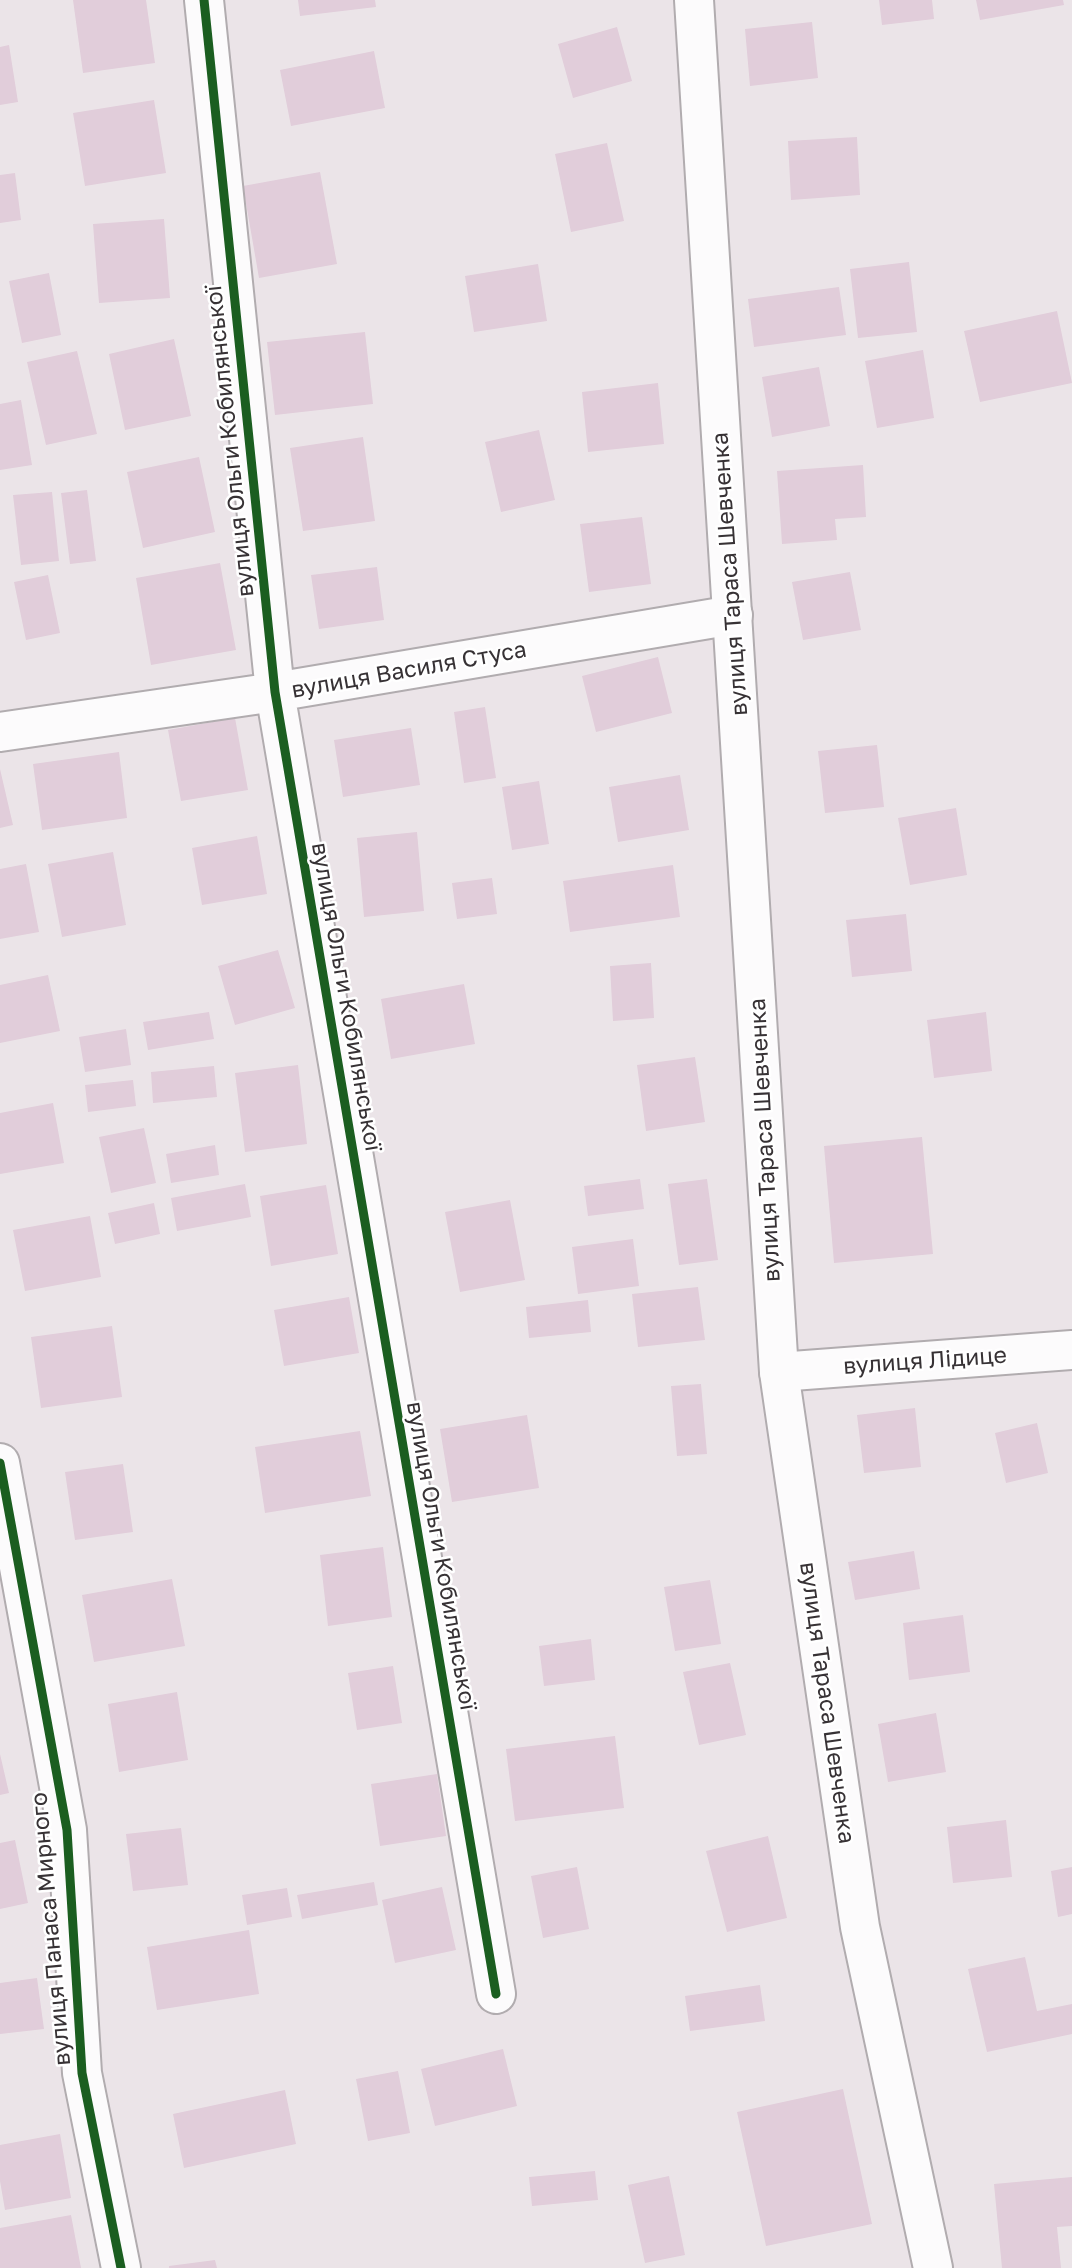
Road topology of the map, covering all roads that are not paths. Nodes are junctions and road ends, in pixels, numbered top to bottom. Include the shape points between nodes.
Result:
1 (204, 0) edge
2 (694, 0) edge
3 (733, 615) junction
4 (275, 692) junction
5 (0, 732) edge
6 (1072, 1350) edge
7 (779, 1372) junction
8 (0, 1463) edge
9 (496, 1994) dead end
10 (121, 2268) edge
11 (933, 2268) edge

1 - 4 street, вулиця Ольги Кобилянської
2 - 3 street, вулиця Тараса Шевченка
3 - 4 street, вулиця Василя Стуса
3 - 7 street, вулиця Тараса Шевченка
4 - 5 street, вулиця Василя Стуса
4 - 9 street, вулиця Ольги Кобилянської
6 - 7 street, вулиця Лідице
7 - 11 street, вулиця Тараса Шевченка via 860,1927
8 - 10 street, вулиця Панаса Мирного via 67,1830 82,2073

